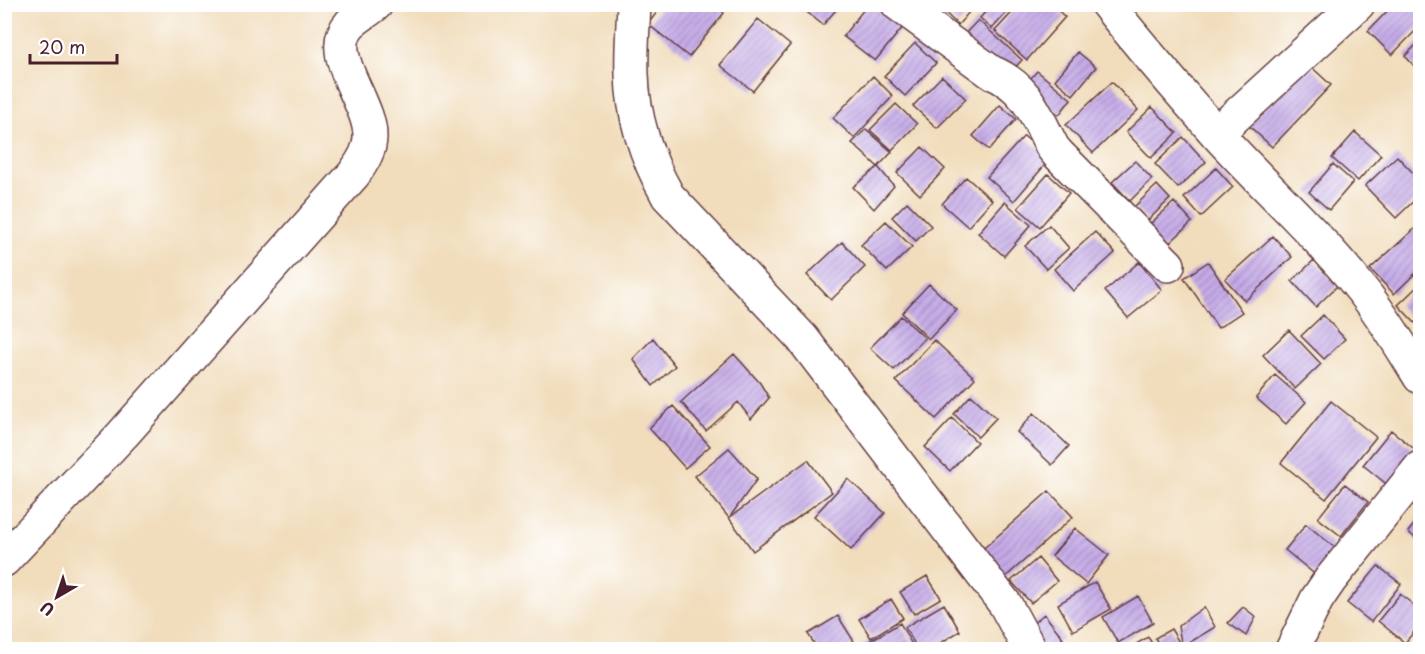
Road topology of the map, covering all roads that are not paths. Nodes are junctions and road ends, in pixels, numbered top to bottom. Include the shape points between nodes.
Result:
1 (376, 4) edge
2 (634, 4) edge
3 (898, 4) edge
4 (1107, 4) edge
5 (1358, 4) edge
6 (1217, 133) junction
7 (1168, 265) dead end
8 (1420, 377) edge
9 (1420, 468) edge
10 (4, 560) edge
11 (1030, 650) edge
12 (1292, 650) edge

1 - 10 street via 350,24 341,47 366,113 370,136 368,151 354,174 123,434
2 - 11 street via 632,75 638,116 647,154 668,196 802,338 1005,604
3 - 7 street via 1005,79 1031,103 1058,154
4 - 6 street
5 - 6 street
6 - 8 street via 1363,291
9 - 12 street via 1330,580

